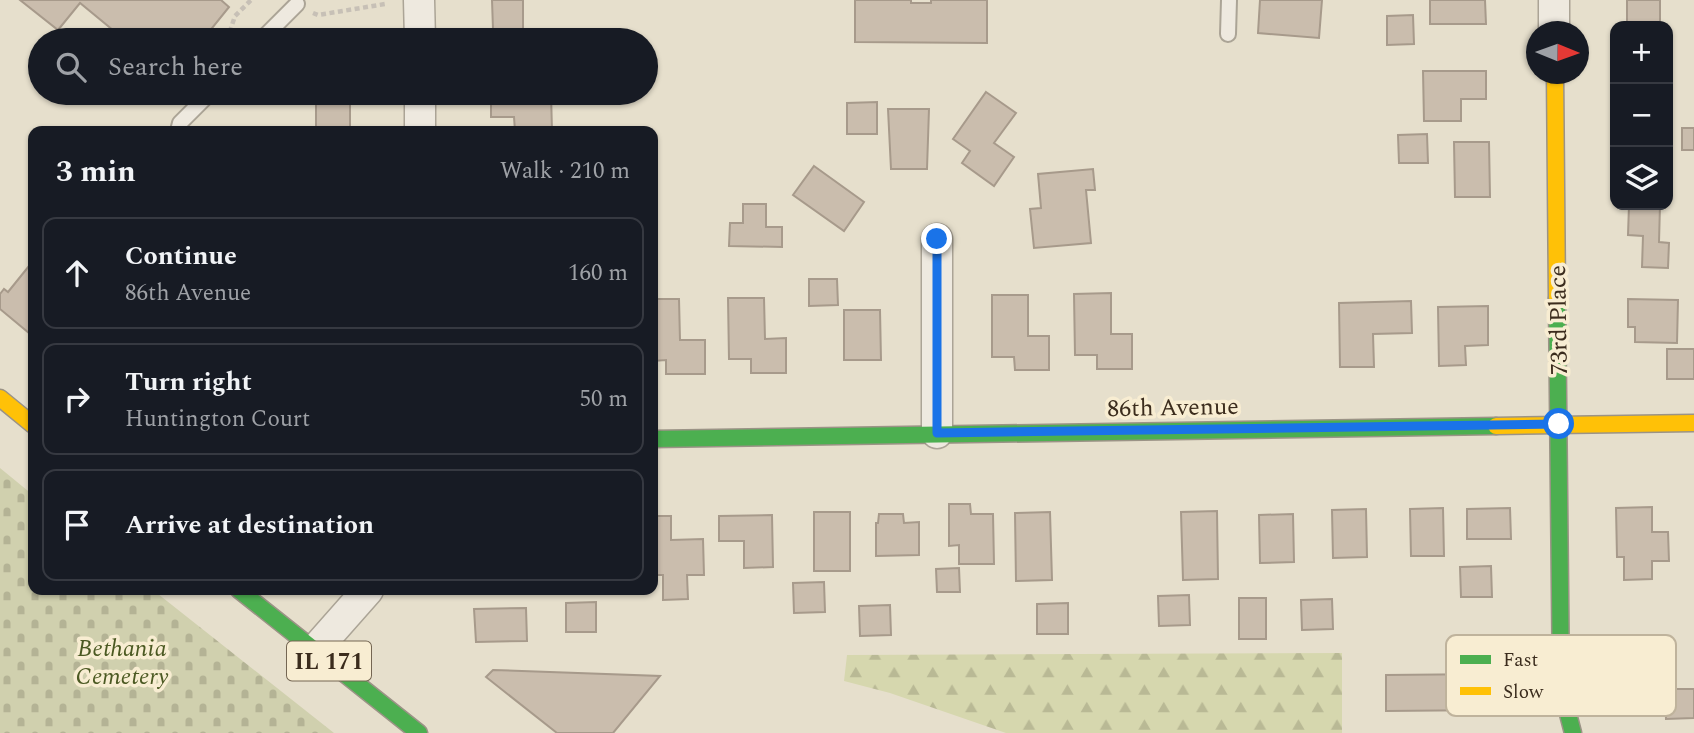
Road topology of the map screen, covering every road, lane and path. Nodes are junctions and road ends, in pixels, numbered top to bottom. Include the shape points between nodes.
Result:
1 (251, 0) edge
2 (419, 0) edge
3 (1229, 0) edge
4 (1554, 0) edge
5 (295, 3) edge
6 (385, 4) dead end
7 (1554, 21) edge
8 (231, 28) edge
9 (272, 28) edge
10 (420, 28) edge
11 (1228, 34) dead end
12 (1555, 84) edge
13 (198, 105) edge
14 (420, 105) edge
15 (179, 126) edge
16 (420, 126) edge
17 (937, 239) dead end
18 (0, 398) edge
19 (28, 421) edge
20 (1694, 423) edge
21 (1559, 424) junction
22 (937, 433) junction
23 (658, 439) edge
24 (245, 595) edge
25 (364, 595) edge
26 (1561, 635) edge
27 (315, 650) junction
28 (1569, 716) edge
29 (419, 733) edge
30 (1573, 733) edge

1 - 8 path via 235,16
2 - 10 street
3 - 11 lane
4 - 7 street
5 - 6 path via 318,15
5 - 9 lane
12 - 21 street, 73rd Place
13 - 15 lane
14 - 16 street
17 - 22 street
18 - 19 street
20 - 21 street, 86th Avenue
21 - 22 street, 86th Avenue
21 - 26 street, 73rd Place
22 - 23 street, 86th Avenue
24 - 27 street, IL 171
25 - 27 street
27 - 29 street, IL 171
28 - 30 street, 73rd Place

